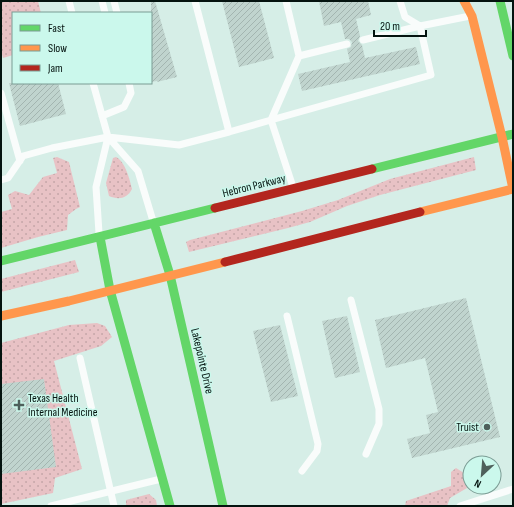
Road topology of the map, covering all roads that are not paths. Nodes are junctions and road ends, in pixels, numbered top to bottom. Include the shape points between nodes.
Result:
1 (69, 1) edge
2 (102, 1) edge
3 (114, 1) edge
4 (195, 1) edge
5 (286, 1) edge
6 (400, 1) edge
7 (464, 1) edge
8 (500, 1) edge
9 (72, 12) edge
10 (105, 12) edge
11 (117, 12) edge
12 (472, 16) junction
13 (420, 26) junction
14 (363, 40) dead end
15 (347, 44) dead end
16 (299, 56) junction
17 (513, 56) edge
18 (93, 84) edge
19 (129, 84) edge
20 (1, 93) edge
21 (102, 116) junction
22 (270, 120) junction
23 (229, 132) junction
24 (513, 134) edge
25 (108, 137) junction
26 (502, 137) junction
27 (20, 161) junction
28 (1, 180) edge
29 (294, 189) junction
30 (513, 189) edge
31 (154, 223) junction
32 (100, 237) junction
33 (1, 261) edge
34 (170, 275) junction
35 (110, 290) junction
36 (351, 300) dead end
37 (1, 316) edge
38 (287, 316) dead end
39 (80, 358) dead end
40 (366, 454) dead end
41 (302, 471) dead end
42 (163, 479) junction
43 (513, 489) edge
44 (110, 491) junction
45 (51, 506) edge
46 (114, 506) edge
47 (170, 506) edge
48 (223, 506) edge
49 (460, 506) edge

1 - 9 lane
2 - 10 lane
3 - 11 lane
4 - 23 lane
5 - 16 lane
6 - 13 lane via 406,17
7 - 12 main road
8 - 17 main road
12 - 13 lane
12 - 26 main road
13 - 14 lane
13 - 22 lane via 431,75
15 - 16 lane
16 - 22 lane
18 - 21 lane
19 - 21 lane via 132,93 124,107
20 - 27 lane
21 - 25 lane
22 - 23 lane
22 - 29 lane
23 - 25 lane via 179,145
24 - 26 main road, Hebron Parkway
25 - 27 lane via 22,156
25 - 31 lane via 138,171
25 - 32 lane via 96,187
26 - 29 main road, Hebron Parkway
26 - 30 main road
27 - 28 lane via 8,178
29 - 31 main road, Hebron Parkway
30 - 34 main road
31 - 32 main road, Hebron Parkway
31 - 34 main road, Lakepointe Drive
32 - 33 main road, Hebron Parkway
32 - 35 main road
34 - 35 main road
34 - 48 main road, Lakepointe Drive
35 - 37 main road
35 - 42 main road
36 - 40 lane via 379,409 379,424
38 - 41 lane via 318,444 317,451
39 - 44 lane
42 - 44 lane
42 - 47 main road
43 - 49 lane
44 - 45 lane
44 - 46 lane

